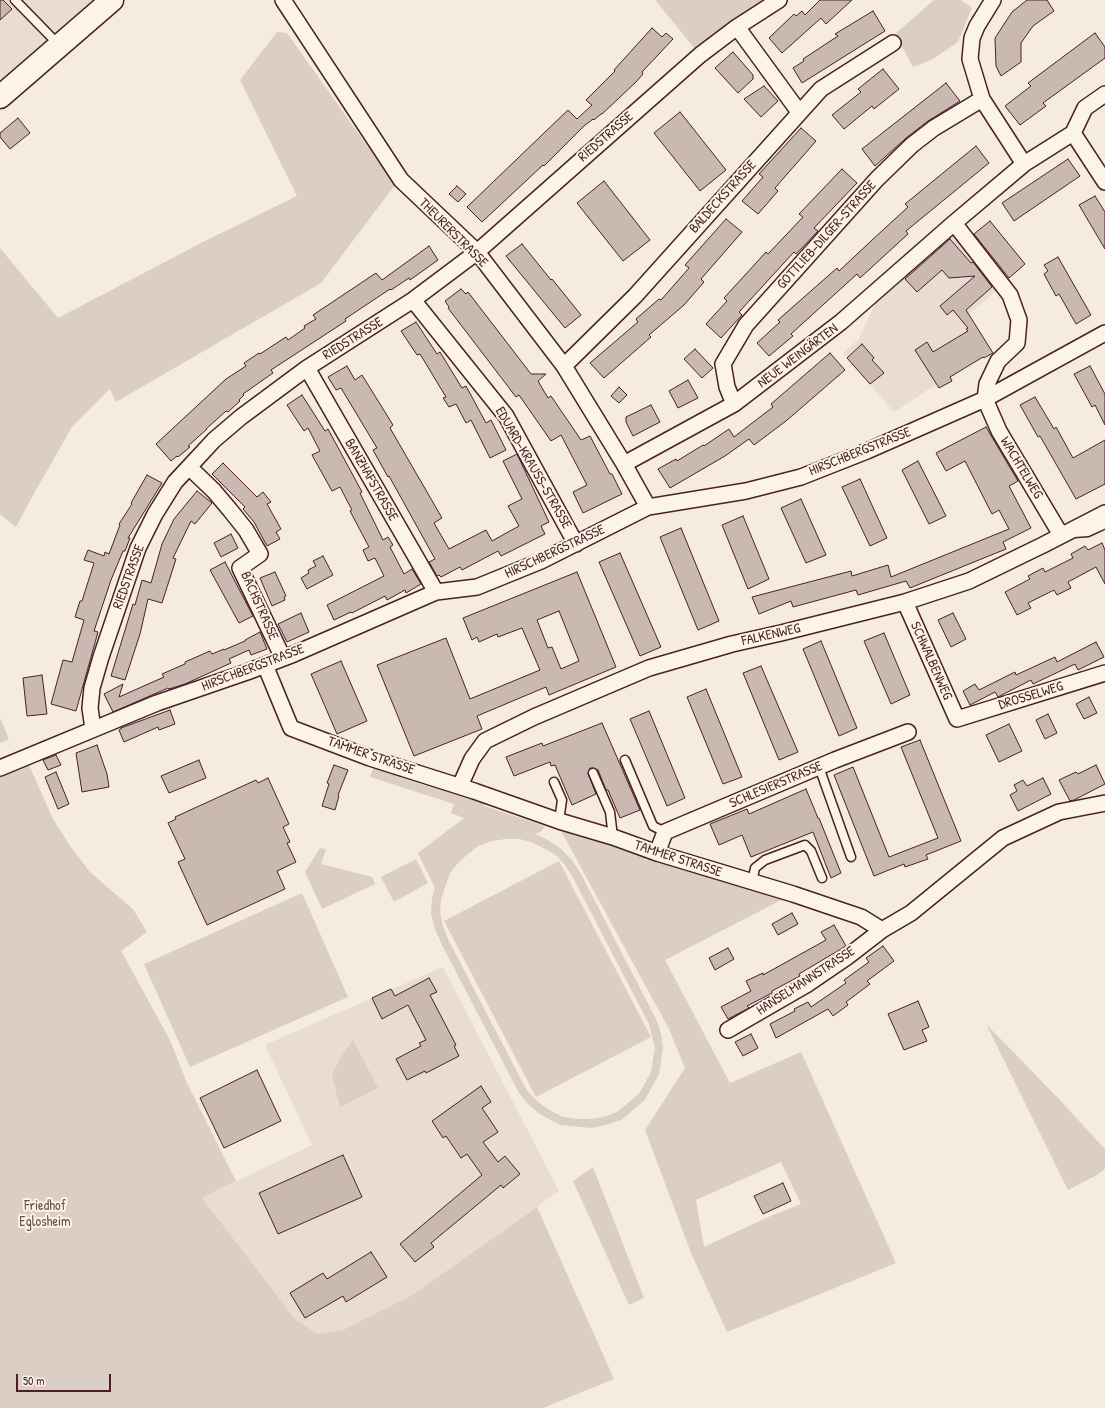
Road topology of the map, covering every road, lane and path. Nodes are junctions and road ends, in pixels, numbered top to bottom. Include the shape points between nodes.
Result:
1 (15, 0) edge
2 (112, 0) edge
3 (283, 0) edge
4 (779, 0) edge
5 (993, 0) edge
6 (737, 27) junction
7 (893, 43) dead end
8 (60, 45) junction
9 (1105, 94) edge
10 (0, 97) edge
11 (982, 99) junction
12 (799, 112) junction
13 (1073, 133) junction
14 (1024, 164) junction
15 (1105, 182) edge
16 (954, 223) junction
17 (477, 252) junction
18 (413, 300) junction
19 (1105, 333) edge
20 (564, 366) junction
21 (307, 368) junction
22 (986, 399) junction
23 (734, 404) junction
24 (624, 464) junction
25 (189, 467) junction
26 (648, 507) junction
27 (1105, 513) edge
28 (1105, 524) edge
29 (1061, 535) junction
30 (576, 544) junction
31 (436, 592) junction
32 (905, 602) junction
33 (283, 658) junction
34 (265, 665) junction
35 (1105, 673) edge
36 (957, 719) joint
37 (93, 729) junction
38 (908, 732) dead end
39 (625, 760) dead end
40 (818, 767) junction
41 (0, 768) edge
42 (593, 773) dead end
43 (554, 782) dead end
44 (460, 786) junction
45 (1105, 802) edge
46 (559, 821) junction
47 (665, 832) junction
48 (613, 837) junction
49 (657, 853) junction
50 (851, 857) dead end
51 (822, 878) dead end
52 (752, 882) junction
53 (882, 930) junction
54 (728, 1030) dead end

1 - 8 lane
2 - 8 main road
3 - 17 street, THEURERSTRASSE via 401,180
4 - 6 street, RIEDSTRASSE
5 - 11 street via 972,38 970,59
6 - 12 street
6 - 17 street, RIEDSTRASSE via 700,55
7 - 12 street, BALDECKSTRASSE via 820,89
8 - 10 main road
9 - 13 street via 1085,108
11 - 14 street
11 - 23 street, GOTTLIEB-DILGER-STRASSE via 934,128 912,145 877,179 746,325 724,364 727,387
12 - 20 street, BALDECKSTRASSE via 635,296
13 - 14 street, NEUE WEINGÄRTEN
13 - 15 street
14 - 16 street, NEUE WEINGÄRTEN
16 - 22 street via 1010,296 1019,320 1017,343 998,361 987,384
16 - 23 street, NEUE WEINGÄRTEN via 841,322
17 - 18 street, RIEDSTRASSE
17 - 20 street, THEURERSTRASSE
18 - 21 street, RIEDSTRASSE
18 - 30 street, EDUARD-KRAUSS-STRASSE via 506,416
19 - 22 street, HIRSCHBERGSTRASSE
20 - 24 street, THEURERSTRASSE
21 - 25 street, RIEDSTRASSE via 241,417 214,440
21 - 31 street, BANZHAFSTRASSE
22 - 26 street, HIRSCHBERGSTRASSE via 801,477 746,491
22 - 29 street, WACHTELWEG via 999,431
23 - 24 street, NEUE WEINGÄRTEN
24 - 26 street, THEURERSTRASSE
25 - 33 street, BACHSTRASSE via 230,510 260,554 240,568
25 - 37 street, RIEDSTRASSE via 175,482 138,548 92,688 90,708
26 - 30 street, HIRSCHBERGSTRASSE
27 - 29 street, FALKENWEG
28 - 29 lane via 1088,532
29 - 32 street, FALKENWEG via 969,581
30 - 31 street, HIRSCHBERGSTRASSE via 477,587
31 - 33 street, HIRSCHBERGSTRASSE
32 - 36 street, SCHWALBENWEG
32 - 44 street, FALKENWEG via 732,644 649,668 485,741 472,759
33 - 34 street, HIRSCHBERGSTRASSE
34 - 37 street, HIRSCHBERGSTRASSE via 157,703
34 - 44 street, TAMMER STRASSE via 291,728 370,758
35 - 36 street, DROSSELWEG
37 - 41 street, HIRSCHBERGSTRASSE
38 - 40 street, SCHLESIERSTRASSE
39 - 47 lane via 653,826
40 - 47 street, SCHLESIERSTRASSE
40 - 50 lane
42 - 48 lane via 610,812
43 - 46 lane via 562,800
44 - 46 street, TAMMER STRASSE
45 - 53 street via 1059,812 1003,838 911,913
46 - 48 street, TAMMER STRASSE
47 - 49 street
48 - 49 street, TAMMER STRASSE
49 - 52 street, TAMMER STRASSE
51 - 52 lane via 811,851 805,845 765,860 755,868
52 - 53 street, TAMMER STRASSE via 860,918
53 - 54 street, HANSELMANNSTRASSE via 806,985

